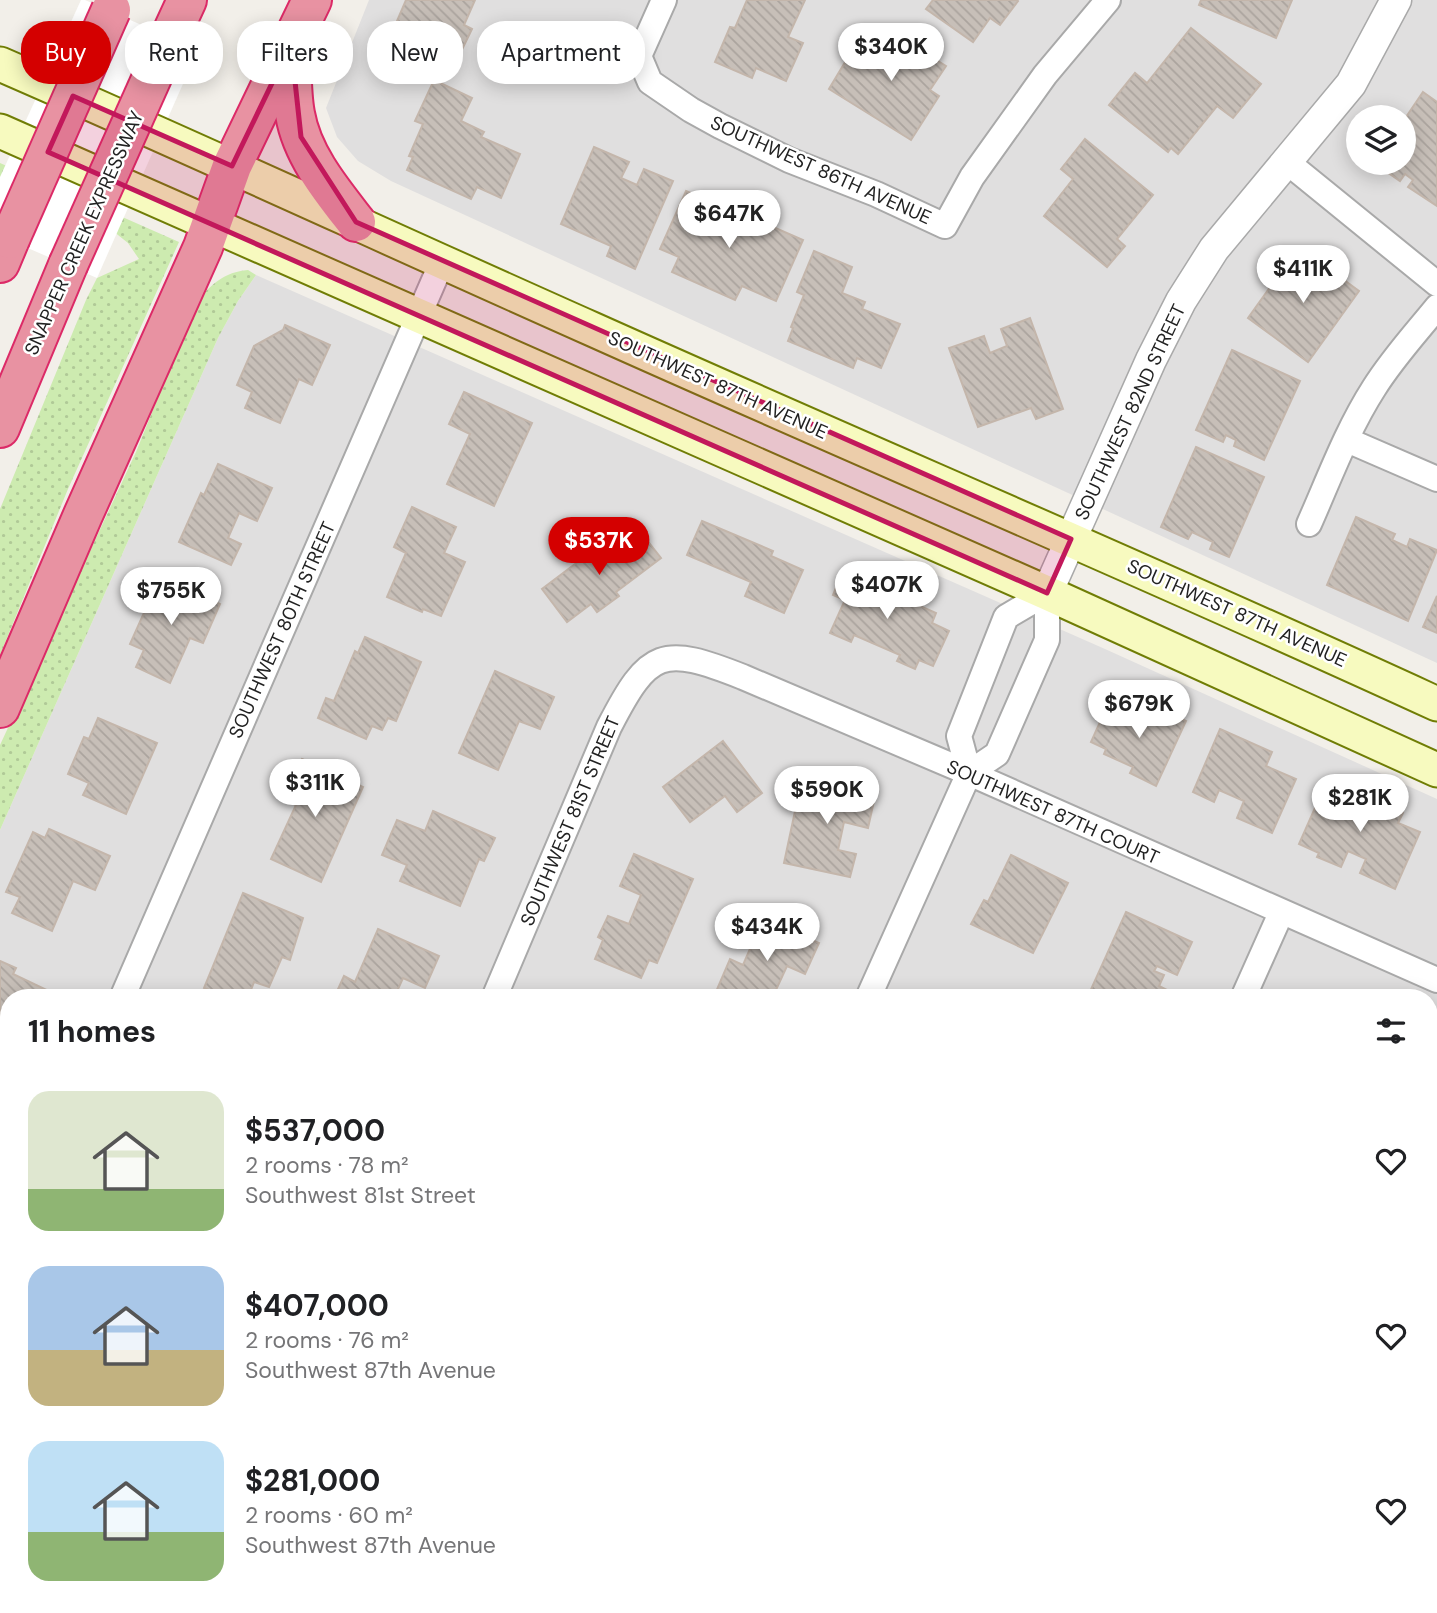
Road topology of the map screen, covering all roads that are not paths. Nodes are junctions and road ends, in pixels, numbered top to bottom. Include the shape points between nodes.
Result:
1 (187, 0) edge
2 (312, 0) edge
3 (664, 0) edge
4 (1108, 0) edge
5 (1395, 0) edge
6 (113, 5) edge
7 (302, 21) edge
8 (645, 43) edge
9 (0, 64) edge
10 (645, 70) edge
11 (272, 84) edge
12 (292, 84) edge
13 (0, 131) edge
14 (1287, 162) junction
15 (232, 166) junction
16 (356, 222) junction
17 (212, 224) junction
18 (5, 251) edge
19 (442, 262) junction
20 (1437, 284) edge
21 (1437, 307) edge
22 (418, 316) junction
23 (0, 428) edge
24 (1347, 440) junction
25 (1437, 478) edge
26 (1309, 524) dead end
27 (1071, 539) junction
28 (1047, 593) junction
29 (665, 660) joint
30 (1437, 704) edge
31 (0, 708) edge
32 (1437, 770) edge
33 (969, 773) junction
34 (1281, 913) junction
35 (1437, 981) edge
36 (126, 989) edge
37 (498, 989) edge
38 (873, 989) edge
39 (1247, 989) edge

1 - 23 highway, SNAPPER CREEK EXPRESSWAY, bridge
2 - 7 highway
3 - 8 street
4 - 10 street, SOUTHWEST 86TH AVENUE via 1045,75 972,177 945,226 710,121 650,82
5 - 14 street, SOUTHWEST 82ND STREET via 1351,84
6 - 18 highway, bridge
9 - 15 main road, SOUTHWEST 87TH AVENUE
11 - 15 highway
12 - 16 highway via 301,137 330,189
13 - 17 main road
14 - 20 street
14 - 27 street, SOUTHWEST 82ND STREET via 1214,250 1181,301
15 - 16 main road, SOUTHWEST 87TH AVENUE
15 - 17 highway
16 - 19 main road, SOUTHWEST 87TH AVENUE
17 - 22 main road
17 - 31 highway
19 - 22 street, SOUTHWEST 80TH STREET
19 - 27 main road, SOUTHWEST 87TH AVENUE
21 - 24 street via 1373,389
22 - 28 main road
22 - 36 street, SOUTHWEST 80TH STREET
24 - 25 street
24 - 26 street
27 - 28 street, SOUTHWEST 82ND STREET
27 - 30 main road, SOUTHWEST 87TH AVENUE
28 - 32 main road
28 - 33 street, SOUTHWEST 82ND STREET via 1048,640 998,754
28 - 33 street via 1006,617 959,736
29 - 33 street, SOUTHWEST 87TH COURT via 681,657 709,663
29 - 37 street, SOUTHWEST 81ST STREET via 639,676 609,727
33 - 34 street, SOUTHWEST 87TH COURT
33 - 38 street
34 - 35 street, SOUTHWEST 87TH COURT
34 - 39 street

